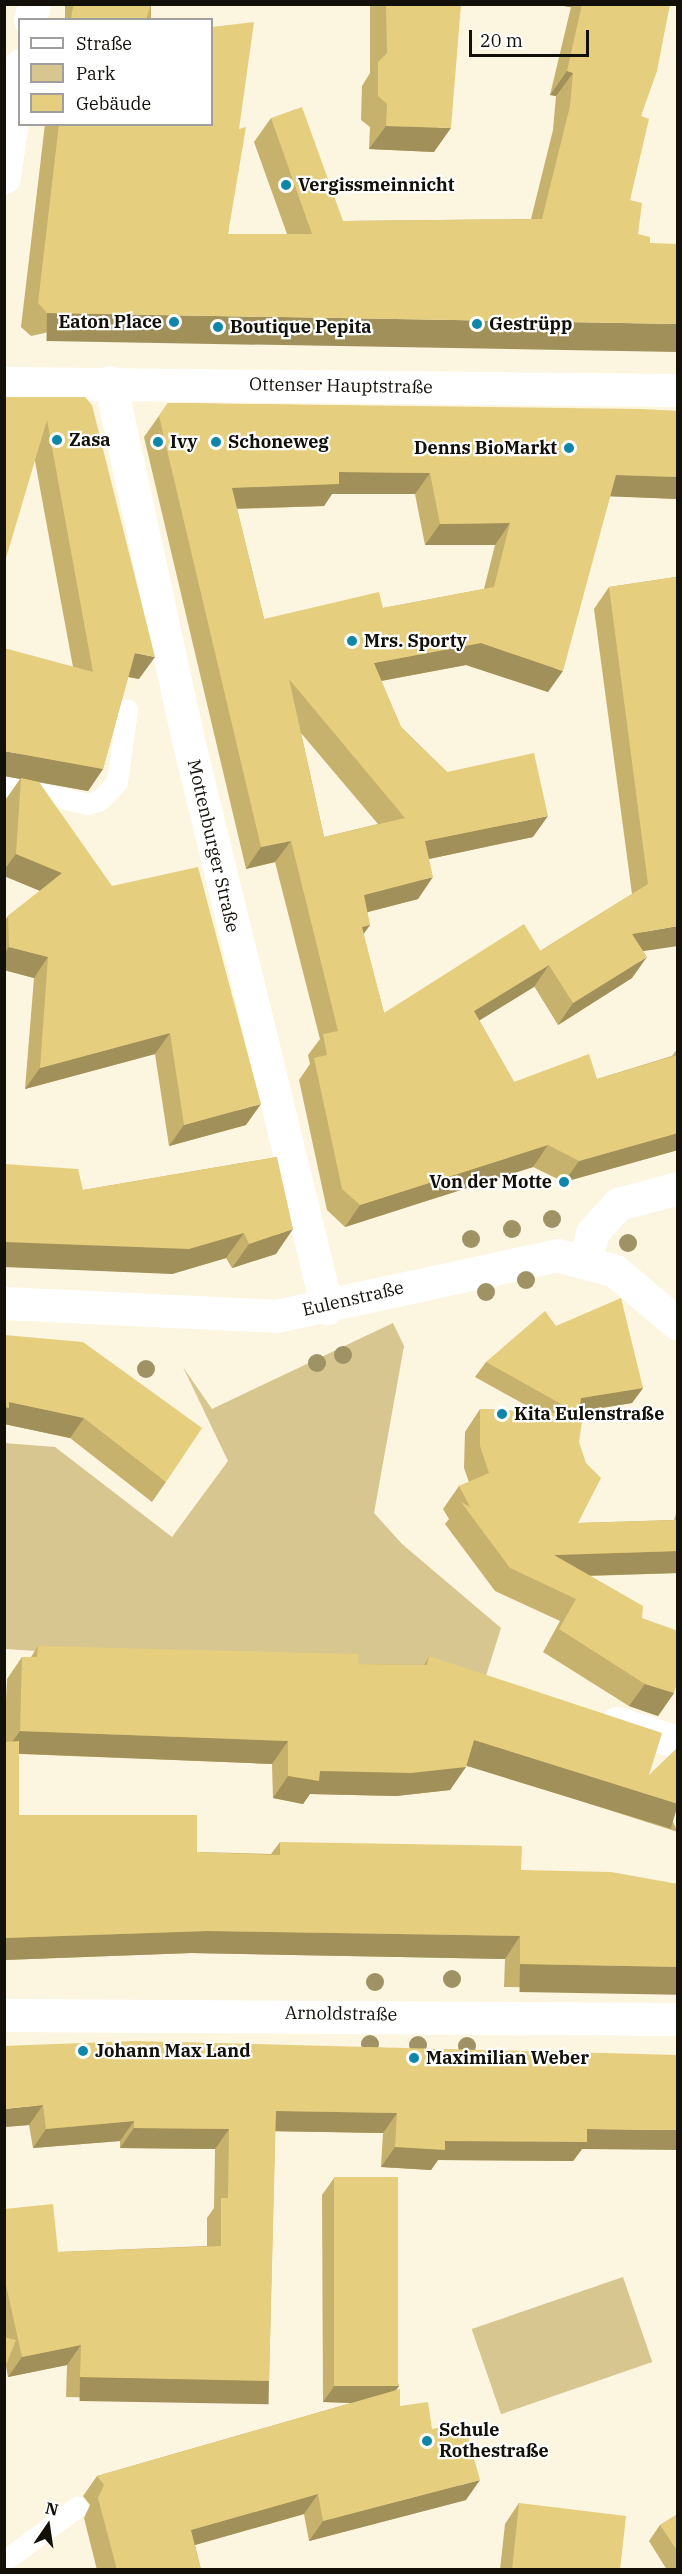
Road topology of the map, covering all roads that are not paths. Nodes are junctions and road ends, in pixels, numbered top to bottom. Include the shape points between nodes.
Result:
1 (18, 79) edge
2 (4, 177) edge
3 (4, 382) edge
4 (110, 382) junction
5 (678, 390) edge
6 (127, 710) edge
7 (4, 785) edge
8 (678, 1188) edge
9 (586, 1260) junction
10 (4, 1304) edge
11 (327, 1308) junction
12 (678, 1324) edge
13 (587, 1714) edge
14 (678, 1742) edge
15 (4, 2015) edge
16 (678, 2019) edge
17 (77, 2507) dead end
18 (4, 2561) edge

1 - 2 street
3 - 4 street, Ottenser Hauptstraße
4 - 5 street, Ottenser Hauptstraße
4 - 11 street, Mottenburger Straße via 192,758
6 - 7 lane via 117,782 100,800 88,804
8 - 9 street via 618,1204 592,1233
9 - 11 street, Eulenstraße via 537,1257
9 - 12 street, Eulenstraße via 636,1284
10 - 11 street, Eulenstraße via 237,1317
13 - 14 street
15 - 16 street, Arnoldstraße
17 - 18 lane

